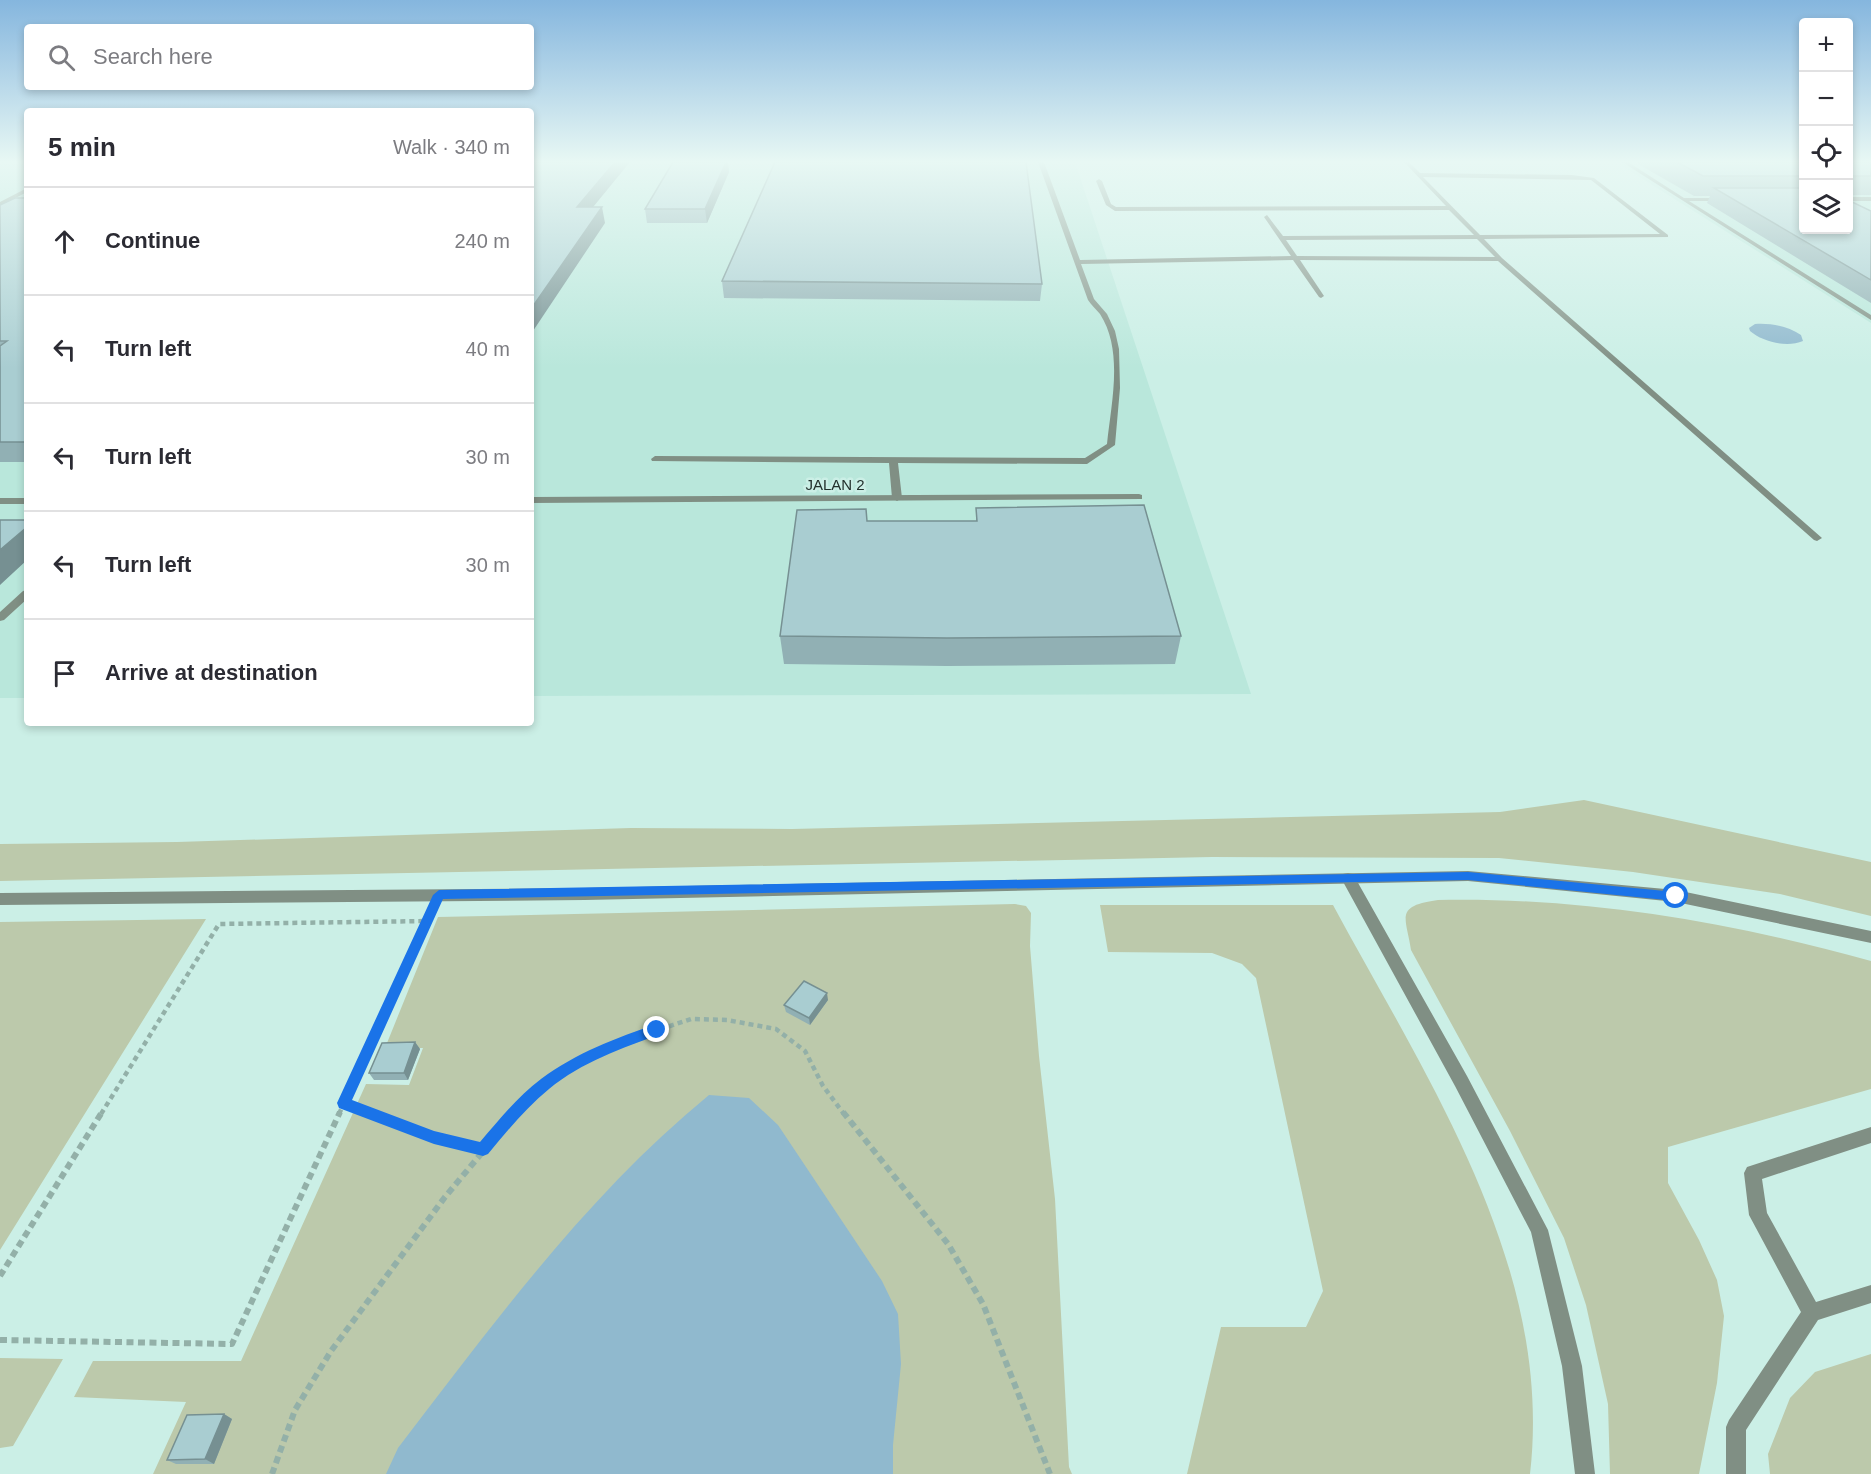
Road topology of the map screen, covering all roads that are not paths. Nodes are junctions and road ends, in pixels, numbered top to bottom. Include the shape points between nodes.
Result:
1 (1066, 231) edge
2 (1276, 231) edge
3 (1472, 231) edge
4 (1659, 231) edge
5 (1733, 231) edge
6 (1478, 237) junction
7 (1281, 238) junction
8 (1296, 258) junction
9 (1500, 259) junction
10 (1077, 262) junction
11 (1321, 296) dead end
12 (1871, 318) edge
13 (655, 459) dead end
14 (893, 461) junction
15 (897, 498) junction
16 (1139, 498) dead end
17 (534, 500) edge
18 (0, 501) edge
19 (24, 501) edge
20 (1817, 538) dead end
21 (24, 596) edge
22 (0, 618) edge
23 (1348, 878) junction
24 (0, 899) edge
25 (1871, 937) edge
26 (1871, 1135) edge
27 (1871, 1294) edge
28 (1812, 1313) junction
29 (1584, 1474) edge
30 (1736, 1474) edge

1 - 10 street
2 - 7 street
3 - 6 street
4 - 6 street via 1666,236
5 - 12 street
6 - 7 street
6 - 9 street
7 - 8 street
8 - 9 street
8 - 10 street
8 - 11 street
9 - 20 street
10 - 14 street via 1091,300 1103,310 1117,354 1110,445 1087,461
13 - 14 street
14 - 15 street
15 - 16 street, JALAN 2
15 - 17 street, JALAN 2
18 - 19 street
21 - 22 street
23 - 24 street
23 - 25 street via 1468,876 1676,896
23 - 29 street via 1539,1230 1572,1366
26 - 28 street via 1753,1173 1758,1215
27 - 28 street
28 - 30 street via 1736,1427

